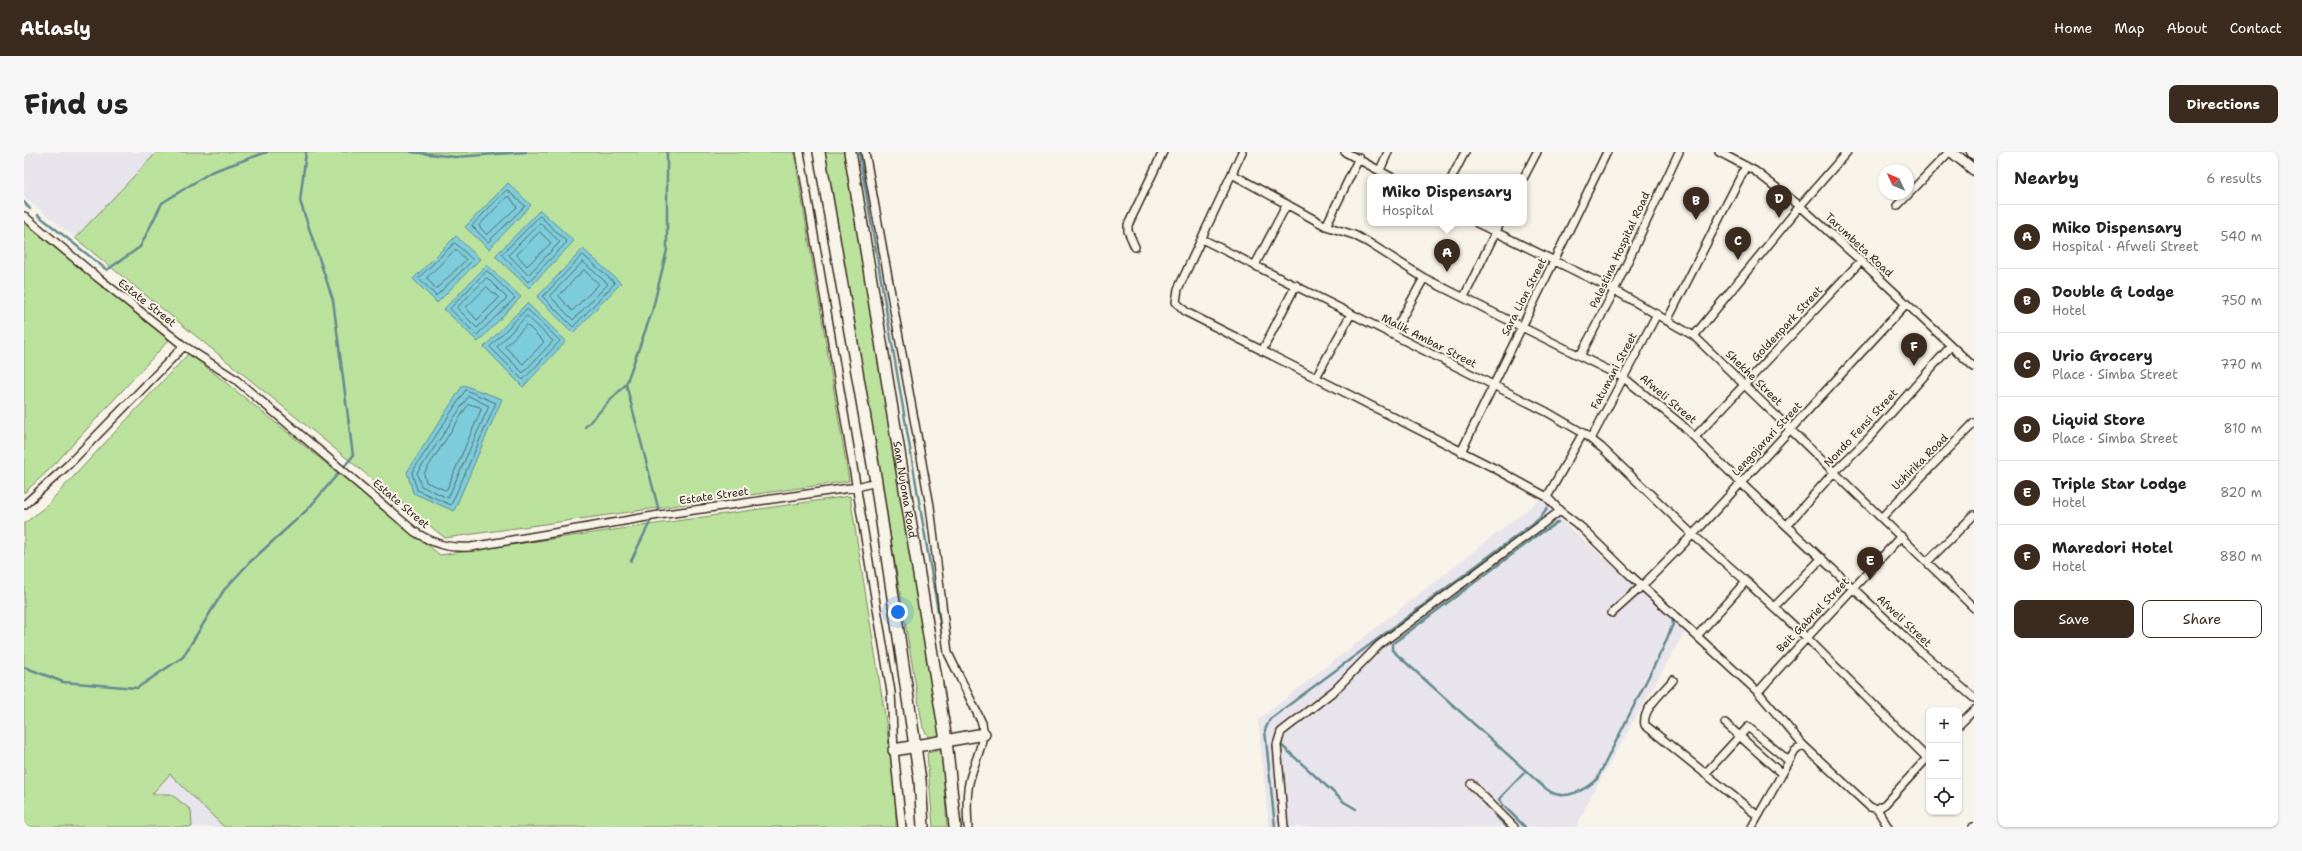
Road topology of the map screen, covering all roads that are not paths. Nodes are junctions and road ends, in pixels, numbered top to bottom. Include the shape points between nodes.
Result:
1 (800, 152) edge
2 (819, 152) edge
3 (850, 152) edge
4 (865, 152) edge
5 (1163, 152) edge
6 (1242, 152) edge
7 (1345, 152) edge
8 (1388, 152) edge
9 (1465, 152) edge
10 (1536, 152) edge
11 (1607, 152) edge
12 (1679, 152) edge
13 (1719, 152) edge
14 (1847, 152) edge
15 (1950, 152) edge
16 (1359, 158) junction
17 (1746, 166) junction
18 (1380, 170) junction
19 (1974, 170) edge
20 (1232, 174) junction
21 (1386, 174) edge
22 (1454, 174) edge
23 (1526, 174) edge
24 (1287, 204) junction
25 (1800, 206) junction
26 (1896, 206) dead end
27 (24, 216) edge
28 (1326, 226) junction
29 (1483, 226) edge
30 (1498, 226) edge
31 (1494, 232) junction
32 (1202, 239) junction
33 (1135, 247) dead end
34 (1862, 261) junction
35 (1554, 262) junction
36 (1255, 265) junction
37 (1424, 278) junction
38 (1296, 285) junction
39 (1614, 290) junction
40 (1464, 297) junction
41 (1906, 304) junction
42 (1351, 314) junction
43 (1656, 314) junction
44 (1667, 321) junction
45 (1521, 326) junction
46 (1394, 334) junction
47 (1694, 336) junction
48 (184, 346) junction
49 (1950, 346) junction
50 (1262, 351) junction
51 (1580, 356) junction
52 (1974, 367) edge
53 (1316, 377) junction
54 (1624, 378) junction
55 (1744, 385) junction
56 (1492, 386) junction
57 (1974, 423) edge
58 (1791, 429) junction
59 (1583, 433) junction
60 (1695, 437) junction
61 (1591, 439) junction
62 (1461, 452) junction
63 (1834, 472) junction
64 (876, 482) junction
65 (1741, 483) junction
66 (857, 487) junction
67 (1547, 497) junction
68 (24, 505) edge
69 (1560, 511) junction
70 (1974, 515) edge
71 (1882, 517) junction
72 (1787, 526) junction
73 (1692, 534) junction
74 (1901, 536) junction
75 (1822, 558) junction
76 (1927, 562) junction
77 (1746, 581) junction
78 (1642, 586) junction
79 (1854, 588) junction
80 (1774, 607) junction
81 (1974, 608) edge
82 (1612, 613) dead end
83 (1697, 636) junction
84 (1806, 637) junction
85 (1673, 680) dead end
86 (1758, 692) junction
87 (1974, 698) edge
88 (1974, 710) edge
89 (1962, 722) edge
90 (1725, 723) dead end
91 (984, 734) junction
92 (1738, 736) junction
93 (946, 740) junction
94 (1803, 745) junction
95 (916, 747) junction
96 (894, 750) junction
97 (1926, 755) edge
98 (1926, 759) edge
99 (1789, 761) junction
100 (1705, 774) junction
101 (1782, 774) junction
102 (1471, 784) dead end
103 (1877, 809) junction
104 (1758, 816) junction
105 (902, 827) edge
106 (924, 827) edge
107 (955, 827) edge
108 (968, 827) edge
109 (1284, 827) edge
110 (1514, 827) edge
111 (1752, 827) edge
112 (1888, 827) edge

1 - 66 street
2 - 64 main road
3 - 93 main road, Sam Nujoma Road
4 - 91 street via 930,506 948,652 982,723
5 - 33 street via 1128,225 1128,232
6 - 20 street
7 - 16 street
8 - 18 street
9 - 22 street
10 - 23 street
11 - 35 street, Sara Lion Street
12 - 39 street, Palestina Hospital Road
13 - 17 street, Tarumbeta Road
14 - 25 street
15 - 19 main road
15 - 26 street
16 - 18 street
16 - 28 street
17 - 25 street, Tarumbeta Road
17 - 44 street
18 - 21 street
20 - 24 street, Afweli Street
20 - 32 street
24 - 28 street, Afweli Street
24 - 36 street
25 - 34 street, Tarumbeta Road
25 - 47 street
27 - 48 street, Estate Street
28 - 37 street, Afweli Street via 1369,243
29 - 31 street, Shekhe Street
30 - 31 street
31 - 35 street, Shekhe Street
31 - 40 street
32 - 36 street, Malik Ambar Street
32 - 50 street via 1178,289 1176,302 1186,312
34 - 41 street, Tarumbeta Road
34 - 55 street, Goldenpark Street
35 - 39 street, Shekhe Street
35 - 45 street, Sara Lion Street
36 - 38 street, Malik Ambar Street
37 - 40 street, Afweli Street
37 - 46 street
38 - 42 street, Malik Ambar Street
38 - 50 street
39 - 43 street, Shekhe Street
39 - 51 street, Palestina Hospital Road
40 - 45 street, Afweli Street
41 - 49 street, Tarumbeta Road
41 - 58 street, Lengojarari Street
42 - 46 street, Malik Ambar Street
42 - 53 street
43 - 44 street, Shekhe Street
43 - 54 street, Fatumani Street
44 - 47 street, Shekhe Street
45 - 51 street, Afweli Street
45 - 56 street, Sara Lion Street
46 - 56 street, Malik Ambar Street
47 - 55 street, Shekhe Street
48 - 66 street, Estate Street via 235,379 415,532 432,543 451,548 471,548 659,515
48 - 68 street via 68,465
49 - 52 street, Tarumbeta Road
49 - 63 street, Nondo Fensi Street via 1869,438
50 - 53 street
51 - 54 street, Afweli Street
53 - 62 street
54 - 60 street, Afweli Street via 1660,405
54 - 61 street, Fatumani Street
55 - 58 street, Shekhe Street
55 - 60 street, Goldenpark Street
56 - 59 street, Malik Ambar Street
56 - 62 street, Sara Lion Street
57 - 71 street, Ushirika Road
58 - 63 street, Shekhe Street
58 - 65 street, Lengojarari Street
59 - 61 street, Malik Ambar Street
59 - 67 street
60 - 65 street, Afweli Street
61 - 73 street, Malik Ambar Street
62 - 67 street
63 - 71 street, Shekhe Street
63 - 72 street, Nondo Fensi Street
64 - 66 street, Estate Street
64 - 95 main road
65 - 72 street, Afweli Street
65 - 73 street, Lengojarari Street
66 - 96 street via 891,692
67 - 69 street
69 - 78 street via 1581,527
69 - 109 street via 1379,646 1335,690 1281,732 1277,745
70 - 76 street
71 - 74 street, Shekhe Street
72 - 75 street, Afweli Street
73 - 77 street, Malik Ambar Street
73 - 78 street, Lengojarari Street
74 - 76 street, Shekhe Street
74 - 79 street, Beit Gabriel Street
75 - 79 street, Afweli Street
75 - 80 street
76 - 81 street, Shekhe Street
77 - 80 street, Malik Ambar Street
77 - 83 street
78 - 82 street, Lengojarari Street
78 - 83 street
79 - 84 street, Beit Gabriel Street
79 - 87 street, Afweli Street
80 - 84 street, Malik Ambar Street
83 - 86 street
84 - 86 street, Beit Gabriel Street
84 - 97 street, Malik Ambar Street
85 - 100 street via 1647,711 1645,724
86 - 94 street
88 - 89 street
90 - 92 street
91 - 93 main road
91 - 108 street via 967,792
92 - 99 street via 1748,727
92 - 100 street
92 - 101 street
93 - 95 main road
93 - 107 main road, Sam Nujoma Road
94 - 99 street via 1795,751
94 - 103 street via 1870,807
95 - 96 main road
95 - 106 main road
96 - 105 street
98 - 103 street via 1885,804
99 - 101 street
100 - 104 street
101 - 104 street
102 - 110 street
103 - 112 street
104 - 111 street

